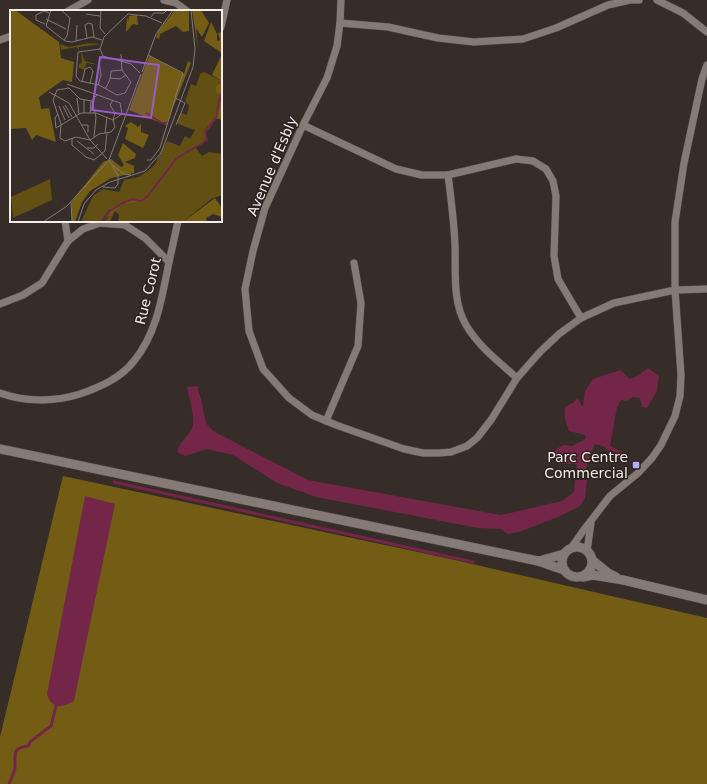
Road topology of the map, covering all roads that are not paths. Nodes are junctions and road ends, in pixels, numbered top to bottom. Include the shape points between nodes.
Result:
1 (88, 0) edge
2 (164, 0) edge
3 (227, 0) edge
4 (341, 0) edge
5 (638, 0) edge
6 (657, 0) edge
7 (70, 10) edge
8 (185, 10) edge
9 (222, 22) edge
10 (340, 23) junction
11 (707, 32) edge
12 (10, 36) edge
13 (0, 40) edge
14 (707, 65) edge
15 (303, 125) junction
16 (448, 174) junction
17 (65, 222) edge
18 (178, 222) edge
19 (68, 241) junction
20 (169, 262) junction
21 (354, 263) dead end
22 (707, 288) edge
23 (675, 290) junction
24 (0, 304) edge
25 (581, 318) junction
26 (517, 378) junction
27 (0, 393) edge
28 (326, 420) junction
29 (0, 449) edge
30 (591, 521) junction
31 (568, 551) junction
32 (587, 551) junction
33 (592, 560) junction
34 (538, 561) junction
35 (564, 570) junction
36 (583, 577) junction
37 (623, 580) junction
38 (707, 600) edge

1 - 7 street
2 - 8 street via 176,3
3 - 9 street
4 - 10 street, Avenue d'Esbly
5 - 10 street via 608,5 556,28 523,39 474,42 438,38 388,27
6 - 11 street via 683,13
10 - 15 street, Avenue d'Esbly via 337,46 327,78
12 - 13 street
14 - 23 street via 702,79 675,222
15 - 16 street via 396,169 422,175
15 - 28 street, Avenue d'Esbly via 265,208 253,252 245,289 248,331 263,368 289,398
16 - 25 street via 516,159 533,161 546,169 553,181 556,196 554,256 558,279
16 - 26 street via 458,305 466,324 481,347
17 - 19 street
18 - 20 street, Rue Corot
19 - 20 street via 83,229 100,223 125,225 145,238
19 - 24 street via 42,283 23,296
20 - 27 street, Rue Corot via 149,340 133,362 114,379 66,398 19,398
21 - 28 street via 361,303 358,346
22 - 23 street, Avenue d'Esbly
23 - 25 street, Avenue d'Esbly via 614,303
23 - 30 street via 681,376 675,416 652,458 610,496
25 - 26 street, Avenue d'Esbly via 554,339
26 - 28 street, Avenue d'Esbly via 477,438 467,446 451,452 423,453 404,449
29 - 34 street
30 - 31 street
30 - 32 street
31 - 32 street via 580,547
31 - 34 street
31 - 35 street via 562,562
32 - 33 street
33 - 36 street via 590,570
33 - 37 street via 608,573
34 - 35 street
35 - 36 street via 572,577
36 - 37 street
37 - 38 street

